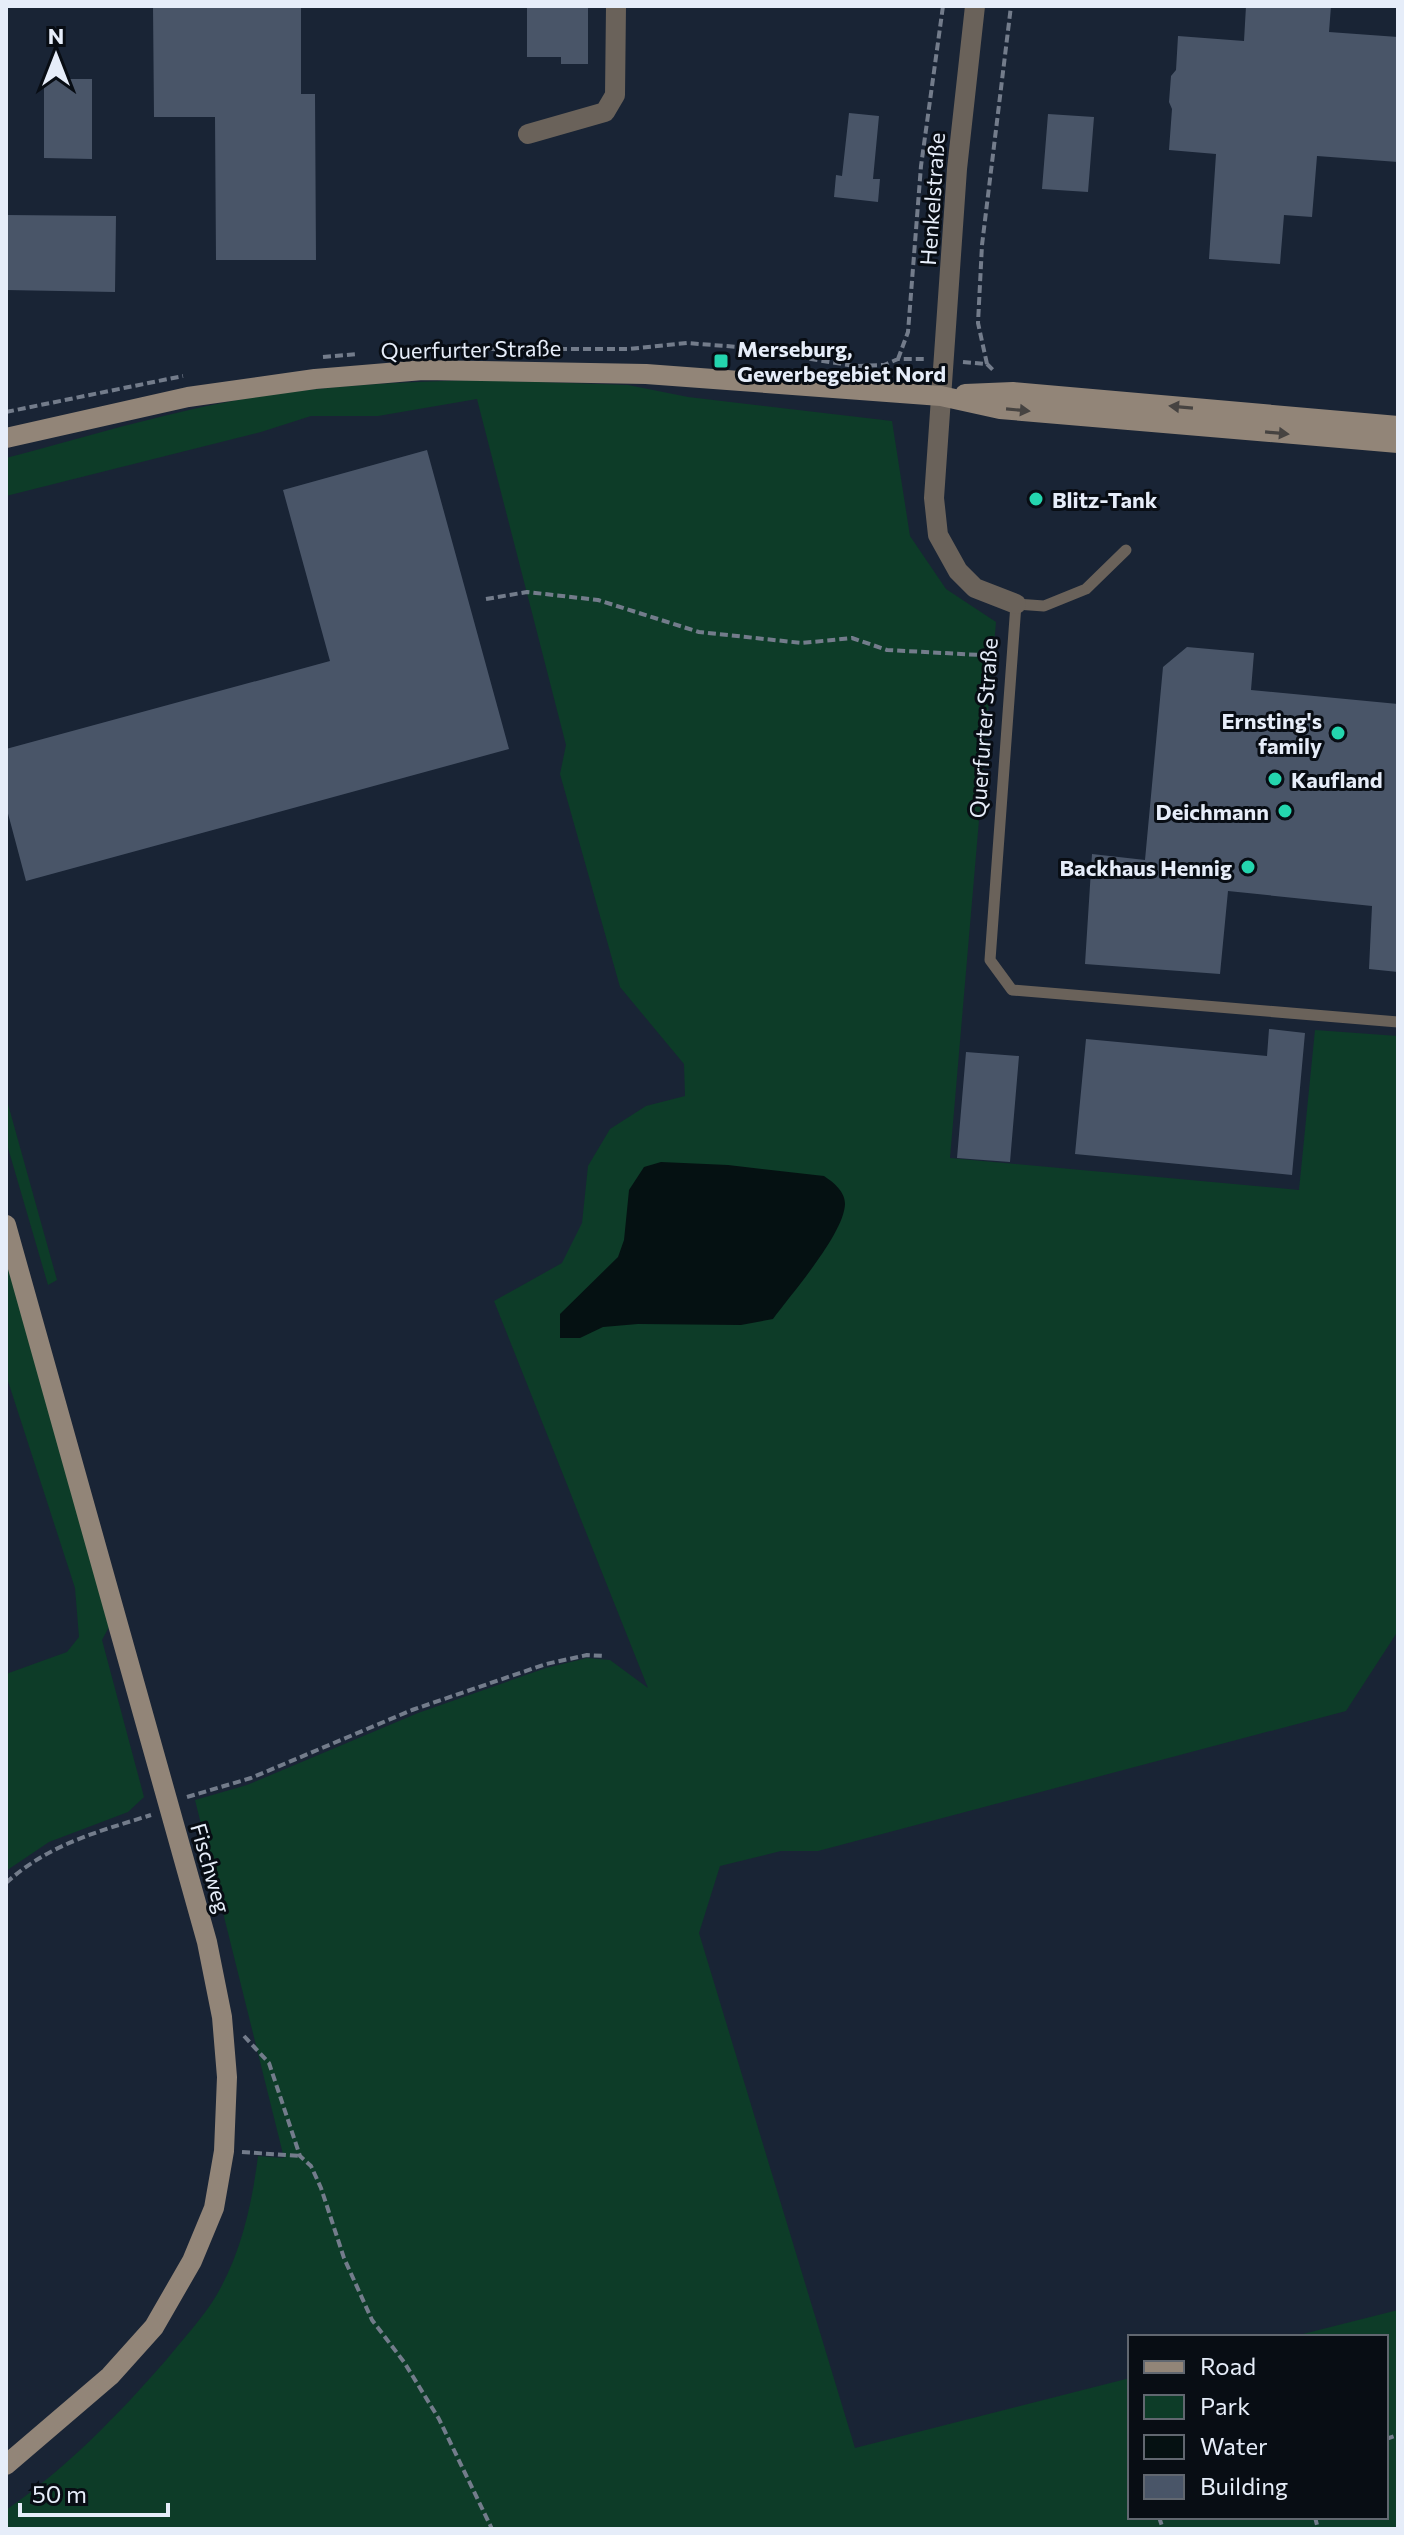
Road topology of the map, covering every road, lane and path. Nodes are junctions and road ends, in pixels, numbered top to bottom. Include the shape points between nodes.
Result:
1 (616, 6) edge
2 (943, 6) edge
3 (975, 6) edge
4 (1011, 6) edge
5 (528, 134) dead end
6 (898, 359) dead end
7 (987, 364) dead end
8 (941, 396) junction
9 (1398, 426) edge
10 (6, 438) edge
11 (1398, 443) edge
12 (1126, 550) dead end
13 (486, 599) dead end
14 (1016, 604) junction
15 (1013, 653) junction
16 (1398, 1022) edge
17 (6, 1225) edge
18 (605, 1656) dead end
19 (169, 1809) junction
20 (6, 1883) edge
21 (244, 2036) dead end
22 (224, 2151) junction
23 (300, 2156) junction
24 (6, 2465) edge
25 (492, 2529) edge

1 - 5 street via 615,95 605,112
2 - 6 path via 921,166 908,332
3 - 8 street, Henkelstraße
4 - 7 path via 982,245 978,323
9 -> 8 main road, Querfurter Straße via 1002,391
8 - 10 main road, Querfurter Straße via 646,374 423,370 188,397
8 -> 11 main road, Querfurter Straße via 1000,409
8 - 14 street via 934,498 938,535 958,571 975,588
12 - 14 lane via 1086,589 1044,606
13 - 15 path via 527,592 598,600 699,632 802,643 852,638 887,650 990,657
14 - 15 lane, Querfurter Straße
15 - 16 lane, Querfurter Straße via 990,960 1012,990
17 - 19 main road, Fischweg
18 - 19 path via 546,1664 412,1710 251,1778 187,1797
19 - 20 path via 56,1846
19 - 22 main road, Fischweg via 222,2017 227,2077
21 - 23 path via 269,2063
22 - 23 path
22 - 24 main road, Fischweg via 214,2208 192,2261 154,2327 110,2376
23 - 25 path via 321,2188 372,2320 439,2419

